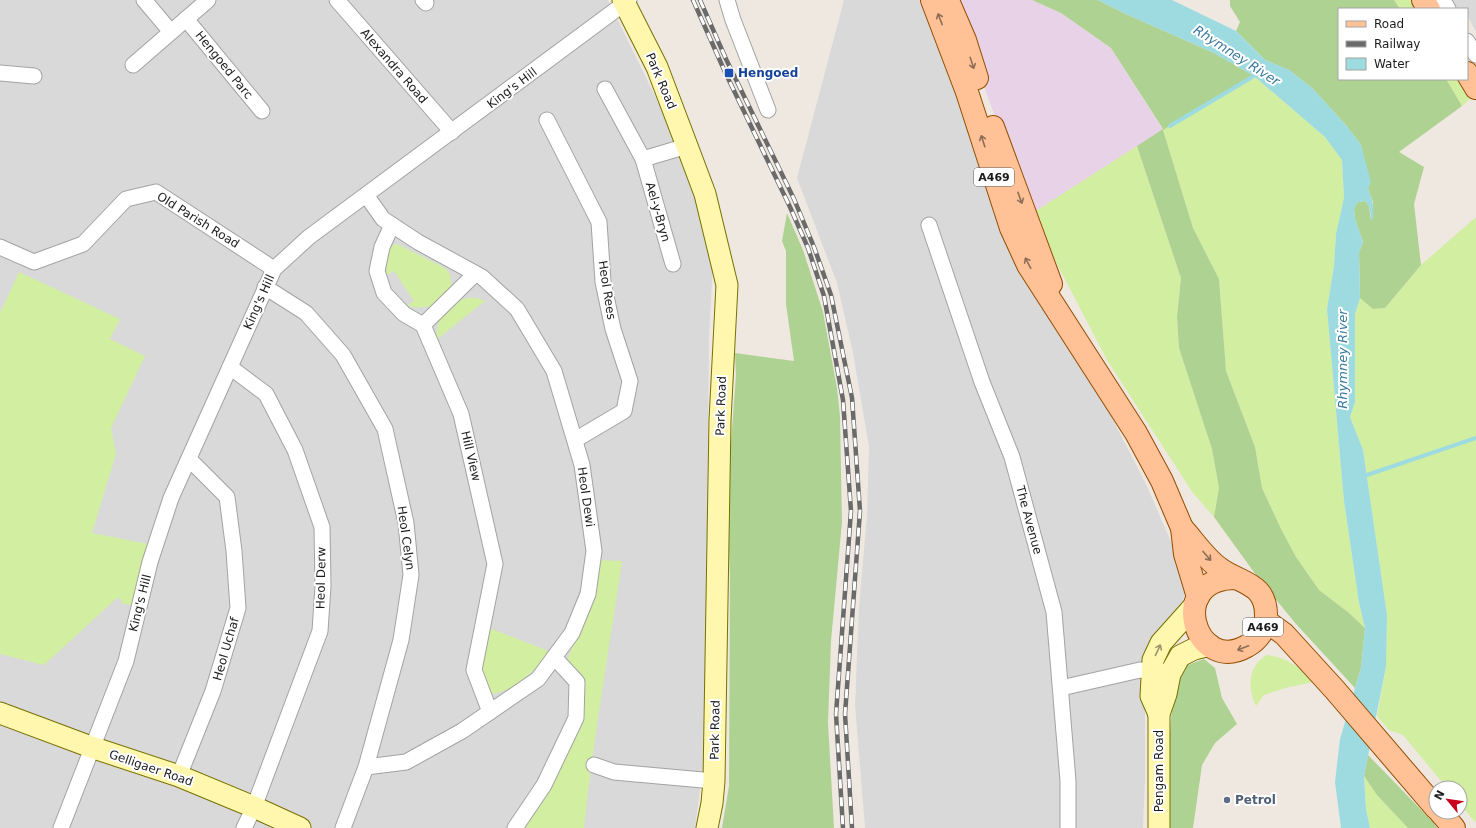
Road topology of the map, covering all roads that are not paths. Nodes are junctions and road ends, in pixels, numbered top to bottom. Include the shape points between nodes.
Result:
1 (144, 0) edge
2 (208, 0) edge
3 (337, 0) edge
4 (727, 0) edge
5 (932, 0) edge
6 (948, 0) edge
7 (625, 1) edge
8 (186, 19) junction
9 (171, 32) junction
10 (1468, 43) edge
11 (1476, 55) edge
12 (133, 65) dead end
13 (0, 73) edge
14 (1468, 75) edge
15 (34, 76) dead end
16 (1476, 88) edge
17 (604, 89) dead end
18 (768, 110) dead end
19 (262, 111) dead end
20 (547, 120) dead end
21 (452, 132) junction
22 (687, 146) junction
23 (643, 159) junction
24 (366, 195) junction
25 (392, 225) junction
26 (929, 225) dead end
27 (0, 247) edge
28 (673, 264) dead end
29 (274, 269) junction
30 (475, 274) junction
31 (265, 287) junction
32 (423, 325) junction
33 (1078, 343) junction
34 (230, 367) junction
35 (575, 440) junction
36 (189, 459) junction
37 (1182, 528) junction
38 (1236, 578) junction
39 (1196, 601) junction
40 (1266, 621) junction
41 (1210, 646) junction
42 (554, 657) junction
43 (1174, 668) junction
44 (1152, 670) junction
45 (1061, 688) junction
46 (490, 712) junction
47 (0, 714) edge
48 (1159, 714) junction
49 (91, 748) junction
50 (594, 765) dead end
51 (366, 767) junction
52 (179, 776) junction
53 (714, 781) junction
54 (1428, 799) edge
55 (254, 807) junction
56 (1447, 820) edge
57 (61, 828) edge
58 (244, 828) edge
59 (300, 828) edge
60 (342, 828) edge
61 (515, 828) edge
62 (707, 828) edge
63 (1068, 828) edge
64 (1159, 828) edge
65 (1454, 828) edge

1 - 9 street
2 - 8 street
3 - 21 street, Alexandra Road
4 - 18 street
33 -> 5 main road, A469 via 1028,265 1011,228 967,92
6 -> 33 main road, A469 via 965,40 986,108 1056,296
7 - 21 street, King's Hill
7 - 22 street, Park Road via 657,67
8 - 9 street
8 - 19 street, Hengoed Parc
9 - 12 street
10 - 11 street
13 - 15 street
14 - 16 main road
17 - 23 street, Ael-y-Bryn
20 - 35 street, Heol Rees via 600,222 603,282 613,329 630,381 624,412
21 - 24 street, King's Hill
22 - 23 street
22 - 53 street, Park Road via 705,194 727,285 720,420
23 - 28 street, Ael-y-Bryn
24 - 25 street, Heol Dewi via 383,219
24 - 29 street, King's Hill via 309,237
25 - 30 street, Heol Dewi
25 - 32 street via 382,247 376,271 384,293 404,314
26 - 45 street, The Avenue via 982,382 1012,457 1054,612
27 - 29 street, Old Parish Road via 34,262 83,244 126,199 156,192
29 - 31 street, King's Hill
30 - 32 street
30 - 35 street, Heol Dewi via 482,277 517,310 550,364
31 - 34 street, King's Hill
31 - 51 street, Heol Celyn via 306,313 343,355 385,429 406,524 411,574 401,640
32 - 46 street, Hill View via 462,414 495,564 474,670
33 - 37 main road, A469 via 1136,433 1162,481
34 - 36 street, King's Hill
34 - 55 street, Heol Derw via 266,394 295,450 322,527 323,586 320,631
35 - 42 street, Heol Dewi via 582,465 594,552 588,594 572,634
36 - 49 street, King's Hill via 171,498 150,562 126,660
36 - 52 street, Heol Uchaf via 227,497 238,608 213,691
37 -> 38 main road, A469 via 1211,561
37 - 39 main road, A469
38 - 39 main road via 1214,582 1205,588
38 - 40 main road, A469 via 1247,582 1260,594 1266,610
39 - 41 main road, A469 via 1193,619 1196,630
44 -> 39 street, Pengam Road via 1153,660 1161,643
40 -> 41 main road, A469 via 1253,643 1242,649 1230,651
40 - 54 main road, A469 via 1284,634 1335,690
41 - 43 street, Pengam Road via 1194,649 1180,656
42 - 46 street, Heol Dewi via 538,679
42 - 61 street via 577,682 576,718 544,786
43 - 44 street
43 - 48 street, Pengam Road
44 - 45 street via 1140,670
44 - 48 street, Pengam Road via 1151,696
45 - 63 street, The Avenue via 1068,781
46 - 51 street, Heol Dewi via 462,731 406,762
47 - 49 street, Gelligaer Road
48 - 64 street, Pengam Road
49 - 52 street, Gelligaer Road
49 - 57 street, King's Hill
50 - 53 street via 614,772
51 - 60 street, Heol Celyn
52 - 55 street, Gelligaer Road
53 - 62 street, Park Road
55 - 58 street, Heol Derw
55 - 59 street, Gelligaer Road
56 - 65 main road

